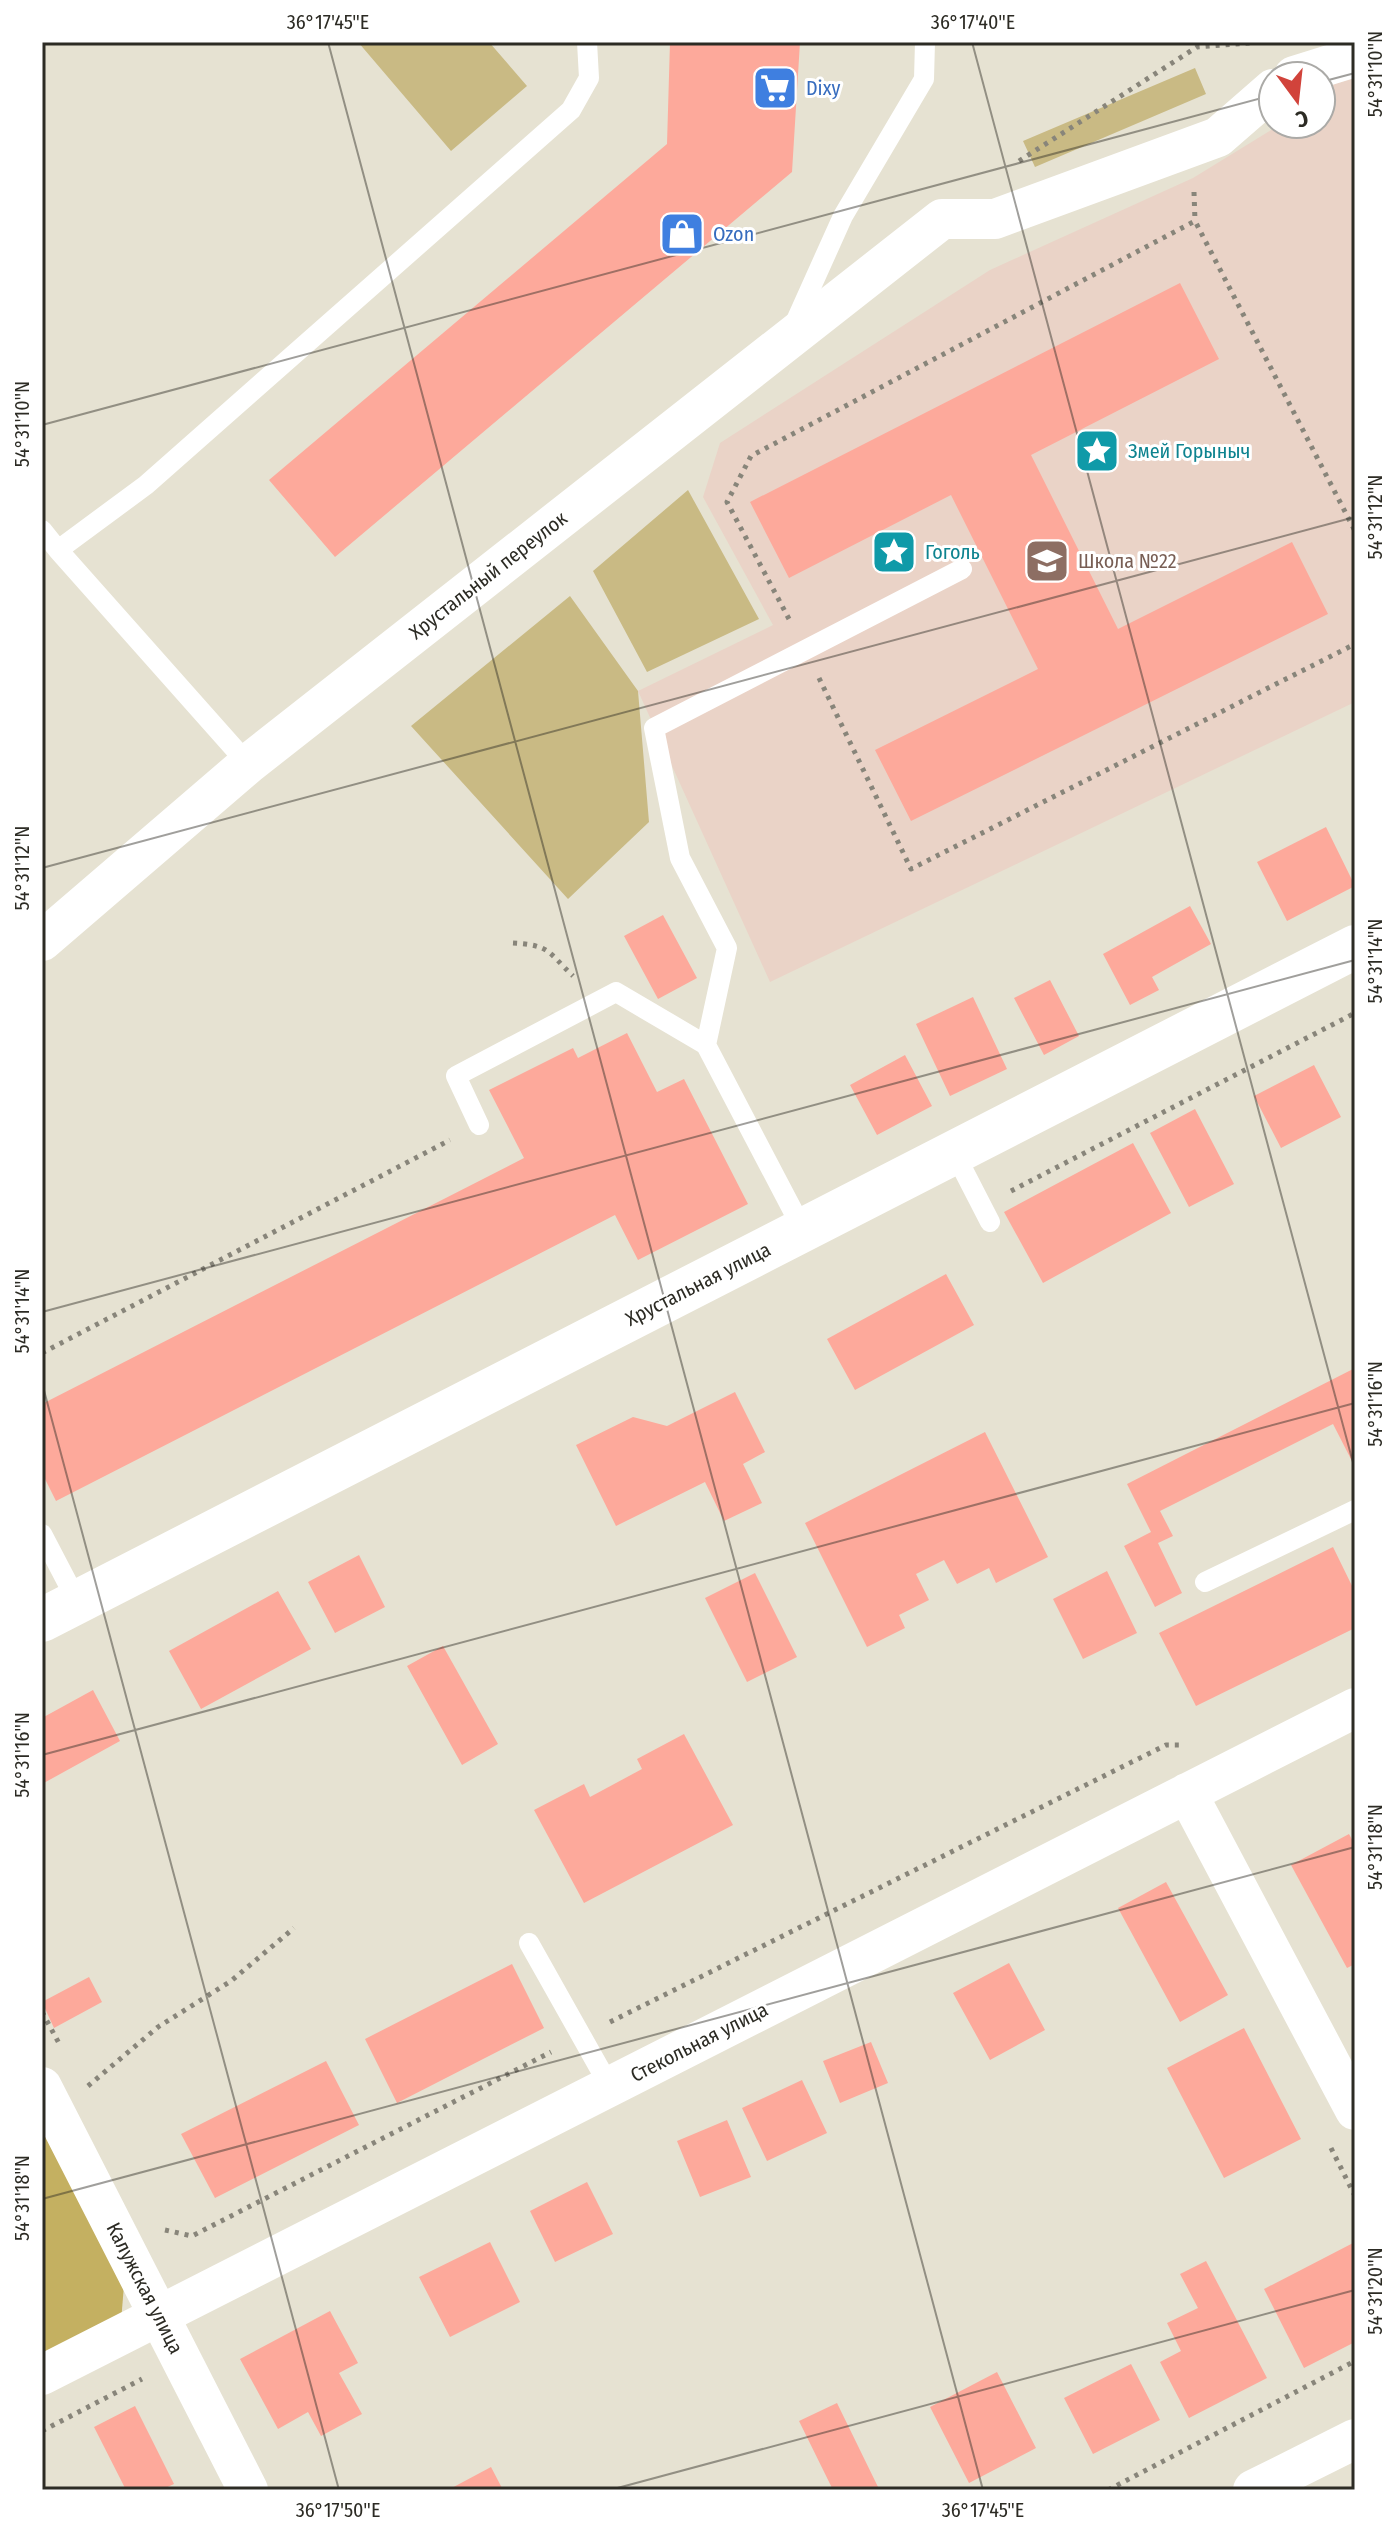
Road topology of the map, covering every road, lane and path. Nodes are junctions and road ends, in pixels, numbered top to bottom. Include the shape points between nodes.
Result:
1 (587, 42) edge
2 (925, 42) edge
3 (1261, 42) edge
4 (1198, 44) edge
5 (1257, 103) edge
6 (1010, 166) dead end
7 (1193, 178) dead end
8 (1195, 221) junction
9 (788, 338) junction
10 (42, 530) edge
11 (1355, 531) edge
12 (58, 550) junction
13 (962, 569) dead end
14 (1355, 644) edge
15 (805, 650) junction
16 (248, 764) junction
17 (42, 941) edge
18 (513, 943) dead end
19 (1355, 947) edge
20 (601, 1000) junction
21 (1355, 1013) edge
22 (706, 1045) junction
23 (479, 1125) joint
24 (954, 1152) junction
25 (986, 1214) joint
26 (803, 1230) junction
27 (42, 1353) edge
28 (1355, 1510) edge
29 (42, 1534) edge
30 (1205, 1582) dead end
31 (60, 1612) edge
32 (1355, 1708) edge
33 (1195, 1745) dead end
34 (1187, 1793) junction
35 (294, 1928) dead end
36 (529, 1943) dead end
37 (42, 2012) edge
38 (581, 2036) junction
39 (63, 2051) dead end
40 (59, 2082) edge
41 (610, 2087) junction
42 (1355, 2110) edge
43 (159, 2229) dead end
44 (159, 2316) junction
45 (1355, 2361) edge
46 (42, 2375) edge
47 (148, 2377) dead end
48 (42, 2431) edge
49 (1355, 2439) edge
50 (248, 2490) edge
51 (1108, 2490) edge
52 (1253, 2490) edge

1 - 12 lane via 589,78 571,110 146,485
2 - 9 lane via 924,79 843,216
3 - 4 path
4 - 6 path
5 - 9 street, Хрустальный переулок via 1218,137 995,219 942,219
7 - 8 path
8 - 11 path
8 - 15 path via 751,456 727,502
9 - 16 street, Хрустальный переулок
10 - 12 lane
12 - 16 lane
13 - 15 lane
14 - 15 path via 911,869
15 - 22 lane via 654,728 680,858 727,948
16 - 17 street, Хрустальный переулок
18 - 20 path via 554,952
19 - 24 street, Хрустальная улица
20 - 22 lane via 616,992
20 - 23 lane via 456,1076
21 - 25 path
22 - 26 lane
23 - 27 path
24 - 25 lane
24 - 26 street, Хрустальная улица
26 - 31 street, Хрустальная улица
28 - 30 lane
29 - 31 lane
32 - 34 street, Стекольная улица
33 - 38 path via 1166,1745
34 - 41 street, Стекольная улица
34 - 42 street
35 - 40 path via 231,1981 158,2027 84,2090
36 - 38 lane
37 - 39 path
38 - 41 lane
38 - 43 path via 192,2236
40 - 44 street, Калужская улица
41 - 44 street, Стекольная улица
44 - 46 street, Стекольная улица
44 - 50 street, Калужская улица
45 - 51 path
47 - 48 path
49 - 52 street

